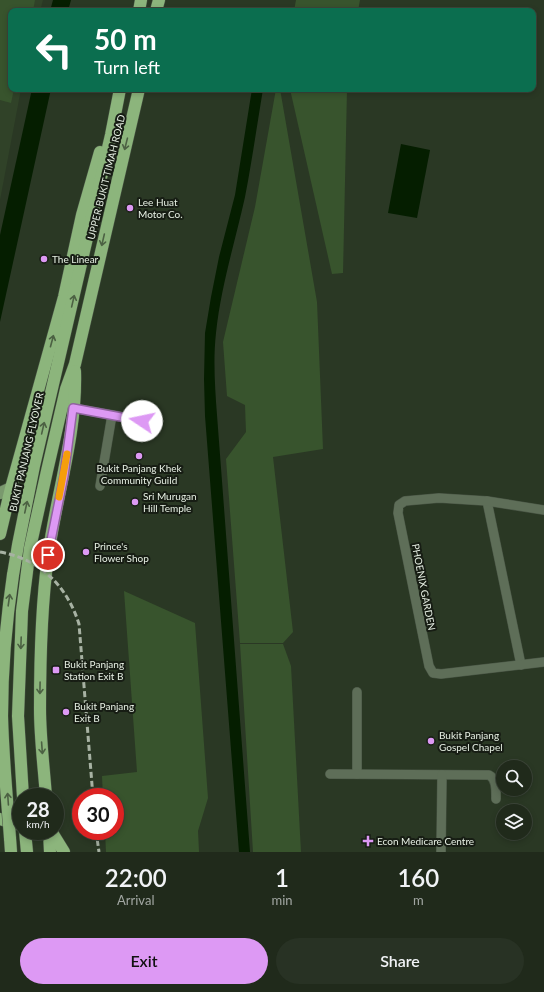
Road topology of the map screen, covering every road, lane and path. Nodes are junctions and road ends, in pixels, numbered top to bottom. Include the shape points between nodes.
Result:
1 (119, 92) edge
2 (138, 92) edge
3 (111, 135) junction
4 (75, 364) junction
5 (73, 408) junction
6 (112, 415) junction
7 (152, 422) dead end
8 (100, 486) dead end
9 (5, 491) edge
10 (487, 501) junction
11 (544, 510) edge
12 (0, 534) edge
13 (544, 662) edge
14 (521, 665) junction
15 (357, 692) dead end
16 (330, 774) dead end
17 (357, 774) junction
18 (442, 775) junction
19 (22, 788) edge
20 (45, 788) edge
21 (496, 799) dead end
22 (0, 819) edge
23 (12, 823) edge
24 (26, 840) edge
25 (50, 840) edge
26 (56, 840) edge
27 (11, 852) edge
28 (27, 852) edge
29 (50, 852) edge
30 (64, 852) edge
31 (441, 852) edge

1 - 3 highway, UPPER BUKIT TIMAH ROAD
2 -> 4 highway, UPPER BUKIT TIMAH ROAD
9 -> 3 highway via 56,327 99,153
27 -> 3 highway, BUKIT PANJANG FLYOVER, bridge via 2,716 8,613 34,466
4 - 5 highway via 76,392
4 -> 19 highway via 66,389 30,548 22,611 18,716
5 - 6 street
5 -> 20 highway via 64,476 48,556 42,621 40,713
6 - 7 street
6 - 8 street
9 - 12 highway
10 - 11 street, PHOENIX GARDEN
10 - 14 street
10 - 14 street, PHOENIX GARDEN via 439,498 405,501 399,505 398,513 424,645 429,666 433,672 442,674
13 - 14 street, PHOENIX GARDEN
15 - 17 street
16 - 17 street
17 - 18 street
18 - 21 street via 489,775 496,789
18 - 31 street
22 - 23 highway
24 - 28 highway
25 - 29 highway
26 - 30 highway

